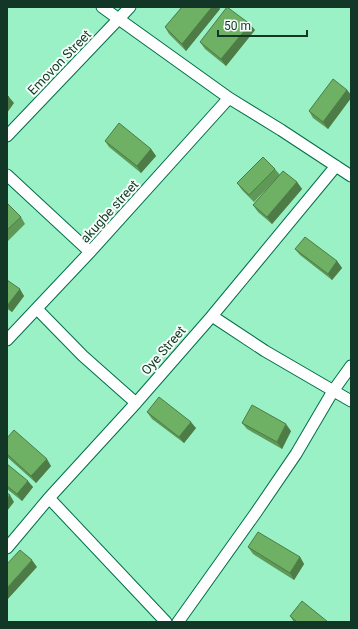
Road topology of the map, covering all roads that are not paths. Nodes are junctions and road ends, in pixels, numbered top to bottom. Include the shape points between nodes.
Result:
1 (102, 7) edge
2 (130, 7) edge
3 (119, 19) junction
4 (229, 98) junction
5 (7, 136) edge
6 (336, 166) junction
7 (7, 175) edge
8 (351, 176) edge
9 (90, 252) junction
10 (37, 309) junction
11 (212, 316) junction
12 (7, 340) edge
13 (351, 366) edge
14 (333, 391) junction
15 (351, 401) edge
16 (136, 404) junction
17 (49, 498) junction
18 (7, 548) edge
19 (166, 622) edge
20 (178, 622) edge

1 - 3 street
2 - 3 street, Emovon Street
3 - 4 street
3 - 5 street, Emovon Street
4 - 6 street
4 - 9 street, akugbe street
6 - 8 street
6 - 11 street, Oye Street
7 - 9 street
9 - 10 street, akugbe street
10 - 12 street, akugbe street
10 - 16 street via 83,356
11 - 14 street
11 - 16 street, Oye Street
13 - 14 street
14 - 15 street
14 - 20 street via 296,454
16 - 17 street, Oye Street
17 - 18 street, Oye Street
17 - 19 street

